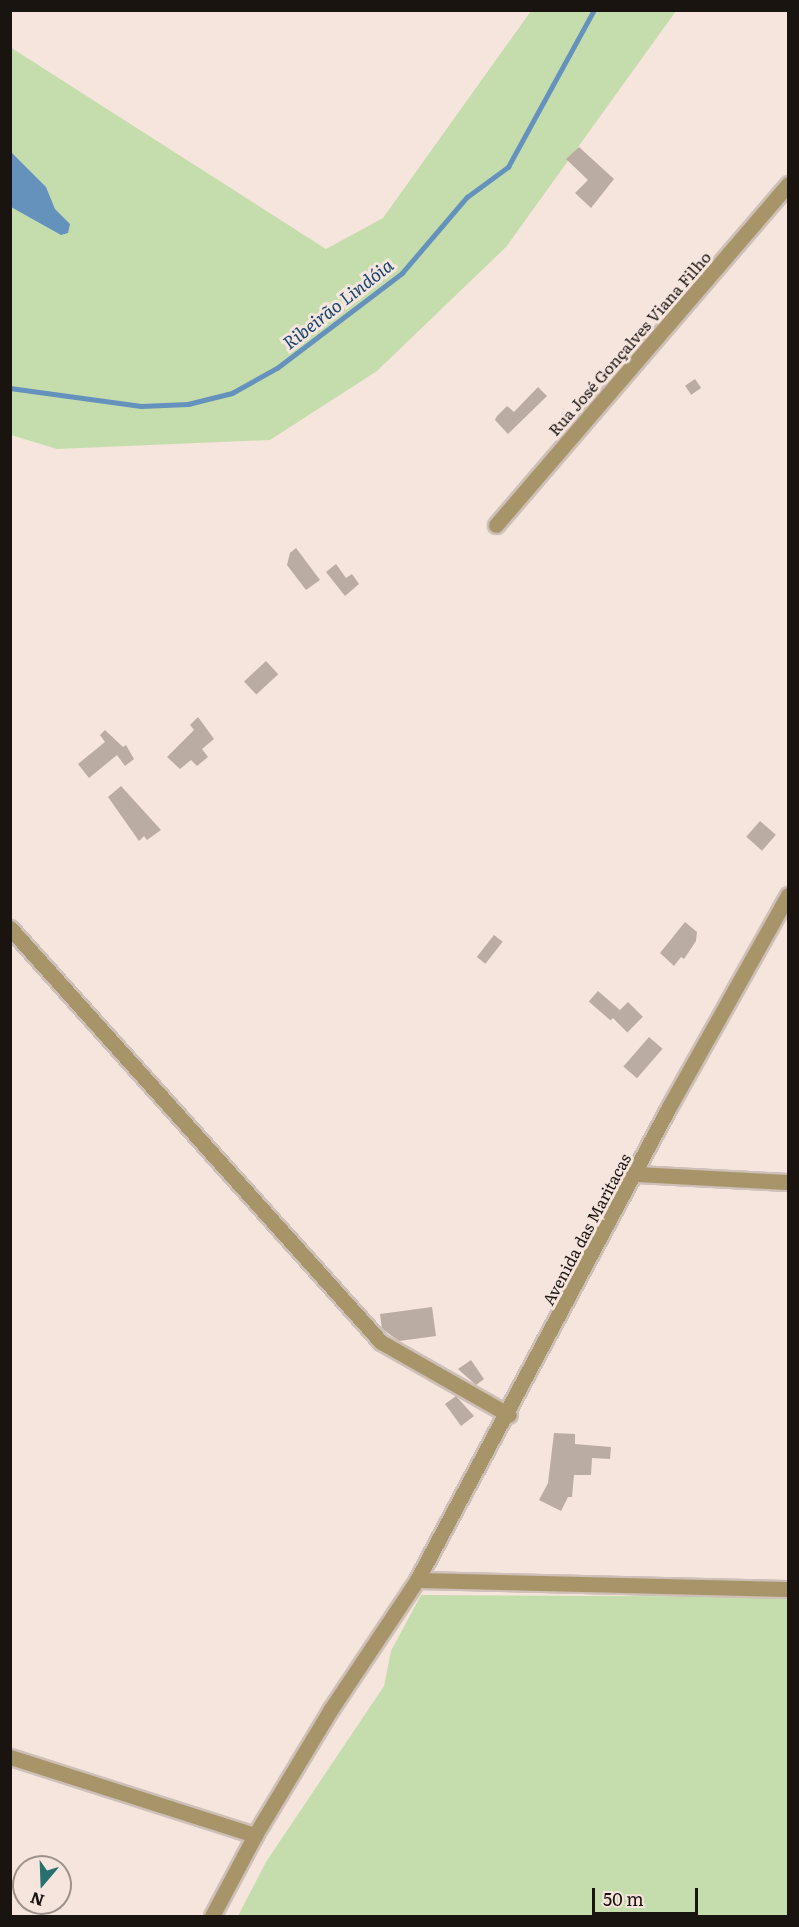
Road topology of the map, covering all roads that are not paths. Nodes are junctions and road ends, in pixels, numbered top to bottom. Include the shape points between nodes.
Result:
1 (789, 184) edge
2 (496, 525) dead end
3 (789, 895) edge
4 (10, 928) edge
5 (635, 1174) junction
6 (789, 1182) edge
7 (508, 1415) junction
8 (417, 1580) junction
9 (789, 1589) edge
10 (10, 1757) edge
11 (255, 1835) junction
12 (212, 1917) edge

1 - 2 street, Rua José Gonçalves Viana Filho
3 - 5 street, Avenida das Maritacas
4 - 7 street via 381,1342
5 - 6 street
5 - 7 street, Avenida das Maritacas
7 - 8 street, Avenida das Maritacas
8 - 9 street
8 - 11 street, Avenida das Maritacas via 331,1709
10 - 11 street
11 - 12 street, Avenida das Maritacas

